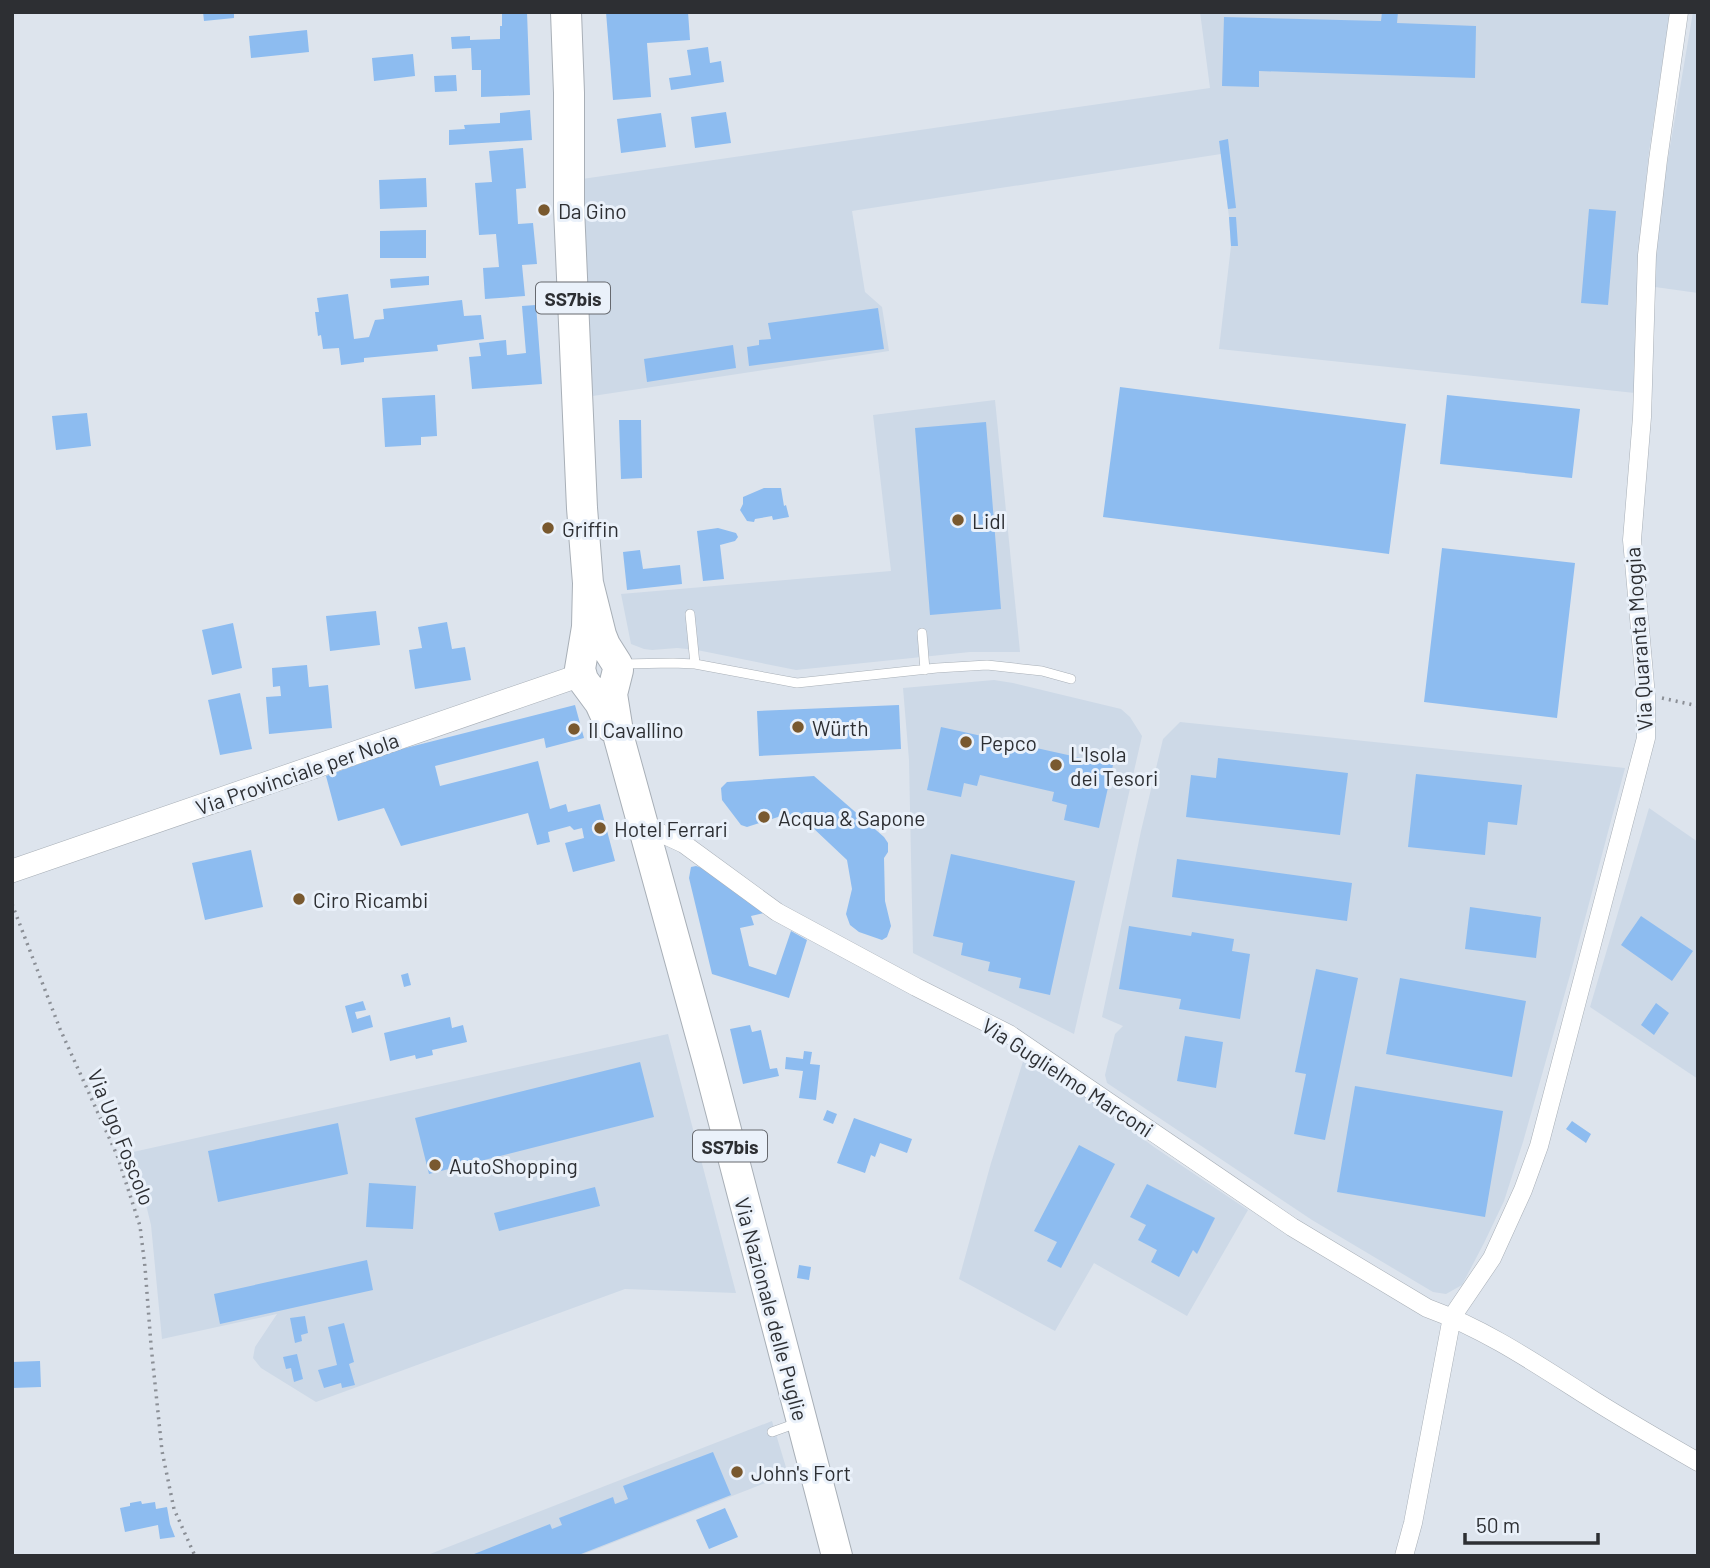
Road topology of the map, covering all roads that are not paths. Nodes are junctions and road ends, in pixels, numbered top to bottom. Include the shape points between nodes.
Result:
1 (566, 12) edge
2 (1679, 12) edge
3 (588, 583) junction
4 (690, 614) dead end
5 (922, 633) dead end
6 (695, 664) junction
7 (615, 665) junction
8 (925, 670) junction
9 (583, 674) junction
10 (1071, 679) dead end
11 (619, 738) junction
12 (643, 825) junction
13 (12, 872) edge
14 (1452, 1317) junction
15 (802, 1421) junction
16 (772, 1432) dead end
17 (1698, 1462) edge
18 (837, 1556) edge
19 (1404, 1556) edge

1 - 3 main road, Via Nazionale delle Puglie / SS7bis via 570,222
2 - 14 street, Via Quaranta Moggia via 1647,255 1642,417 1632,540 1646,738 1539,1146 1492,1258
3 - 7 main road, Via Nazionale delle Puglie / SS7bis via 601,635
3 - 9 main road, Via Nazionale delle Puglie / SS7bis
4 - 6 lane
5 - 8 lane
6 - 7 lane
6 - 8 lane via 797,682
7 - 9 main road via 614,681 605,688 595,688
7 - 11 main road, Via Nazionale delle Puglie / SS7bis via 612,694
8 - 10 lane via 1006,666
9 - 11 main road, Via Nazionale delle Puglie / SS7bis
9 - 13 street, Via Provinciale per Nola
11 - 12 main road, Via Nazionale delle Puglie / SS7bis
12 - 14 street, Via Guglielmo Marconi via 684,844 776,912 1009,1034 1292,1227 1427,1308
12 - 15 main road, Via Nazionale delle Puglie / SS7bis
14 - 17 street, Via Guglielmo Marconi via 1498,1340
14 - 19 street
15 - 16 lane
15 - 18 main road, Via Nazionale delle Puglie / SS7bis

